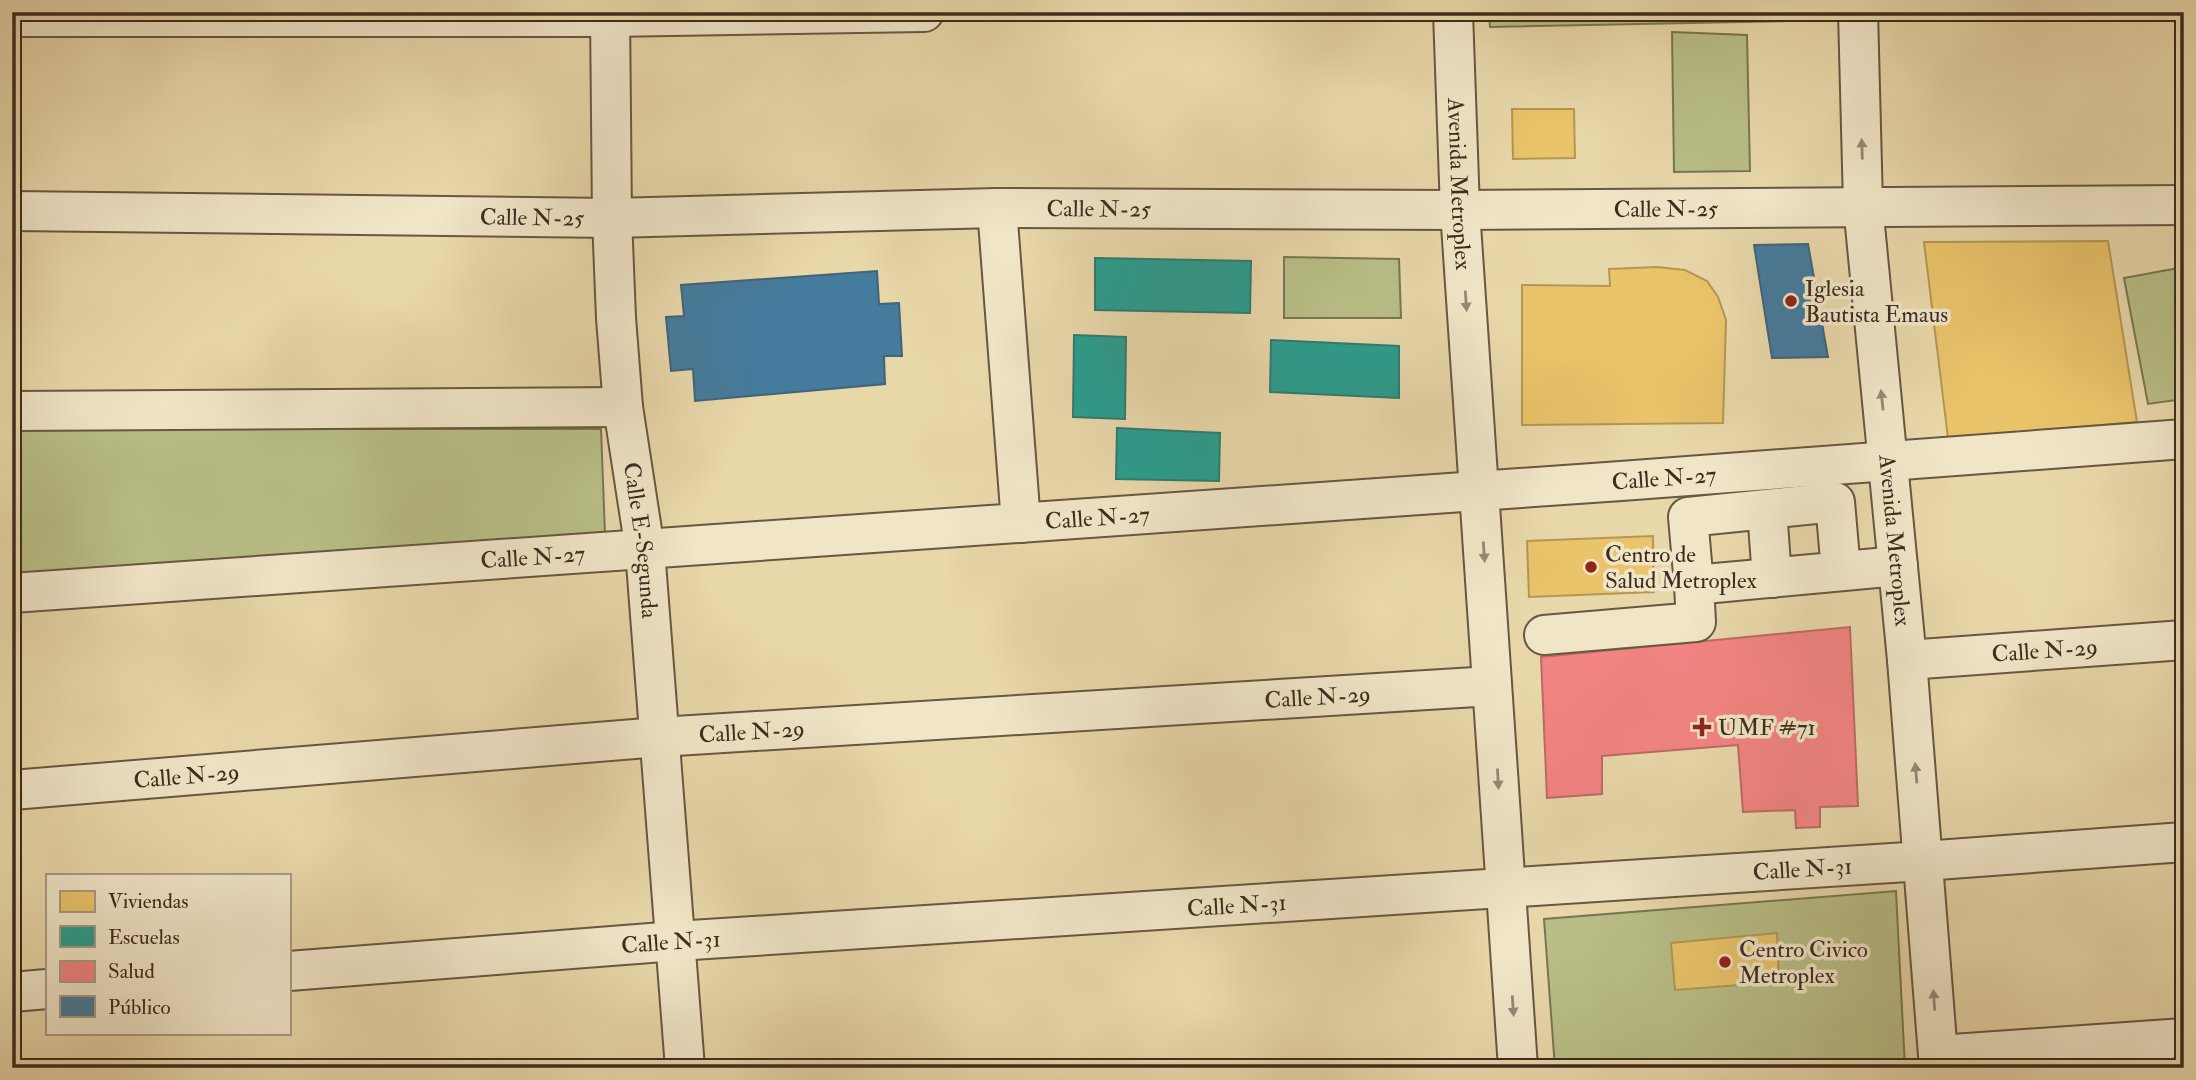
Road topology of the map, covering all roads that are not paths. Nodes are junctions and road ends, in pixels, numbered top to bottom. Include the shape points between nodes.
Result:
1 (924, 12) edge
2 (1453, 12) edge
3 (1858, 12) edge
4 (610, 14) edge
5 (12, 17) edge
6 (1863, 205) junction
7 (2184, 205) edge
8 (997, 208) junction
9 (1460, 210) junction
10 (12, 211) edge
11 (612, 218) junction
12 (623, 407) junction
13 (12, 411) edge
14 (2184, 439) edge
15 (1888, 460) junction
16 (1480, 491) junction
17 (1766, 510) junction
18 (1021, 523) junction
19 (645, 550) junction
20 (1898, 566) junction
21 (1841, 571) junction
22 (1772, 578) junction
23 (1694, 585) junction
24 (12, 593) edge
25 (1545, 635) dead end
26 (2184, 640) edge
27 (1907, 660) junction
28 (1492, 686) junction
29 (659, 737) junction
30 (12, 790) edge
31 (2184, 842) edge
32 (1923, 861) junction
33 (1504, 886) junction
34 (676, 941) junction
35 (290, 971) edge
36 (46, 989) edge
37 (12, 992) edge
38 (2184, 1038) edge
39 (1938, 1062) edge
40 (685, 1068) edge
41 (1518, 1068) edge

1 - 4 street
2 - 9 street, Avenida Metroplex
6 -> 3 street, Avenida Metroplex
4 - 5 street
4 - 11 street, Calle E-Segunda
6 - 7 street, Calle N-25
6 - 9 street, Calle N-25
15 -> 6 street, Avenida Metroplex
8 - 9 street, Calle N-25
8 - 11 street, Calle N-25
8 - 18 street
9 -> 16 street, Avenida Metroplex
10 - 11 street, Calle N-25
11 - 12 street, Calle E-Segunda
12 - 13 street
12 - 19 street, Calle E-Segunda
14 - 15 street, Calle N-27
15 - 16 street, Calle N-27
15 - 20 street, Avenida Metroplex
16 - 18 street, Calle N-27
16 -> 28 street, Avenida Metroplex
17 - 21 street via 1835,502
17 - 22 street
17 - 23 street via 1688,517
18 - 19 street, Calle N-27
19 - 24 street, Calle N-27
19 - 29 street, Calle E-Segunda
20 - 21 street
20 - 27 street, Avenida Metroplex
21 - 22 street
22 - 23 street
23 - 25 street via 1696,622
26 - 27 street, Calle N-29
32 -> 27 street, Avenida Metroplex
28 - 29 street, Calle N-29
28 -> 33 street, Avenida Metroplex
29 - 30 street, Calle N-29
29 - 34 street, Calle E-Segunda
31 - 32 street, Calle N-31
32 - 33 street, Calle N-31
39 -> 32 street, Avenida Metroplex
33 - 34 street, Calle N-31
33 -> 41 street, Avenida Metroplex
34 - 35 street, Calle N-31
34 - 40 street, Calle E-Segunda
36 - 37 street
38 - 39 street

